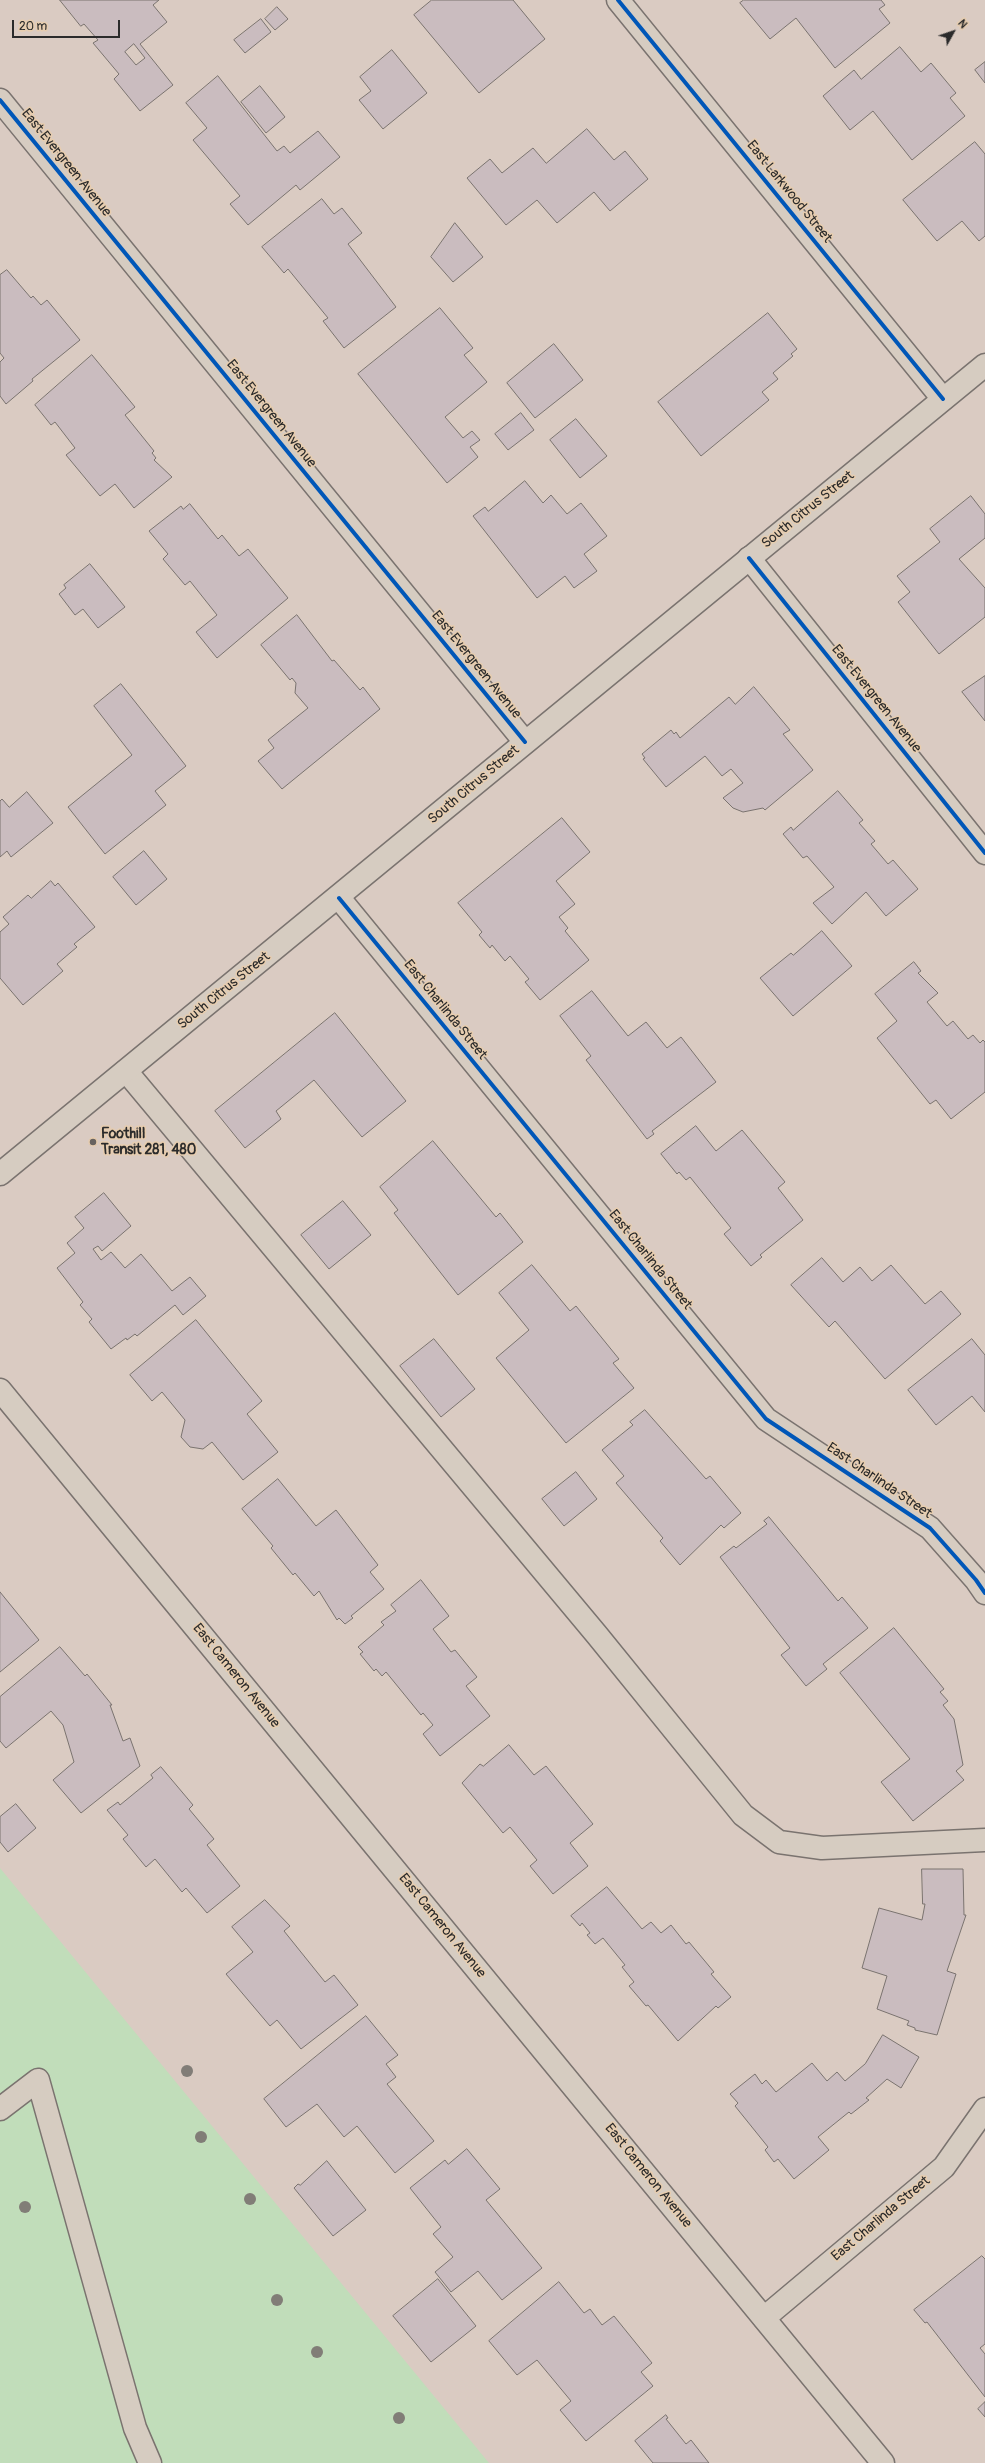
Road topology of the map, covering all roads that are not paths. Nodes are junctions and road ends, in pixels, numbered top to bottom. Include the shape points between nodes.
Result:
1 (618, 0) edge
2 (0, 100) edge
3 (985, 365) edge
4 (943, 399) junction
5 (749, 558) junction
6 (526, 742) junction
7 (985, 853) edge
8 (338, 898) junction
9 (126, 1070) junction
10 (0, 1174) edge
11 (0, 1390) edge
12 (985, 1593) edge
13 (985, 1840) edge
14 (0, 2109) edge
15 (985, 2109) edge
16 (764, 2318) junction
17 (150, 2463) edge
18 (883, 2463) edge

1 - 4 street, East Larkwood Street
2 - 6 street, East Evergreen Avenue
3 - 4 street, South Citrus Street
4 - 5 street, South Citrus Street
5 - 6 street, South Citrus Street
5 - 7 street, East Evergreen Avenue
6 - 8 street, South Citrus Street
8 - 9 street, South Citrus Street
8 - 12 street, East Charlinda Street via 766,1419 930,1528
9 - 10 street, South Citrus Street
9 - 13 street via 597,1635 743,1815 778,1842 822,1848
11 - 16 street, East Cameron Avenue
14 - 17 street via 38,2080 135,2428
15 - 16 street, East Charlinda Street via 944,2167
16 - 18 street, East Cameron Avenue

